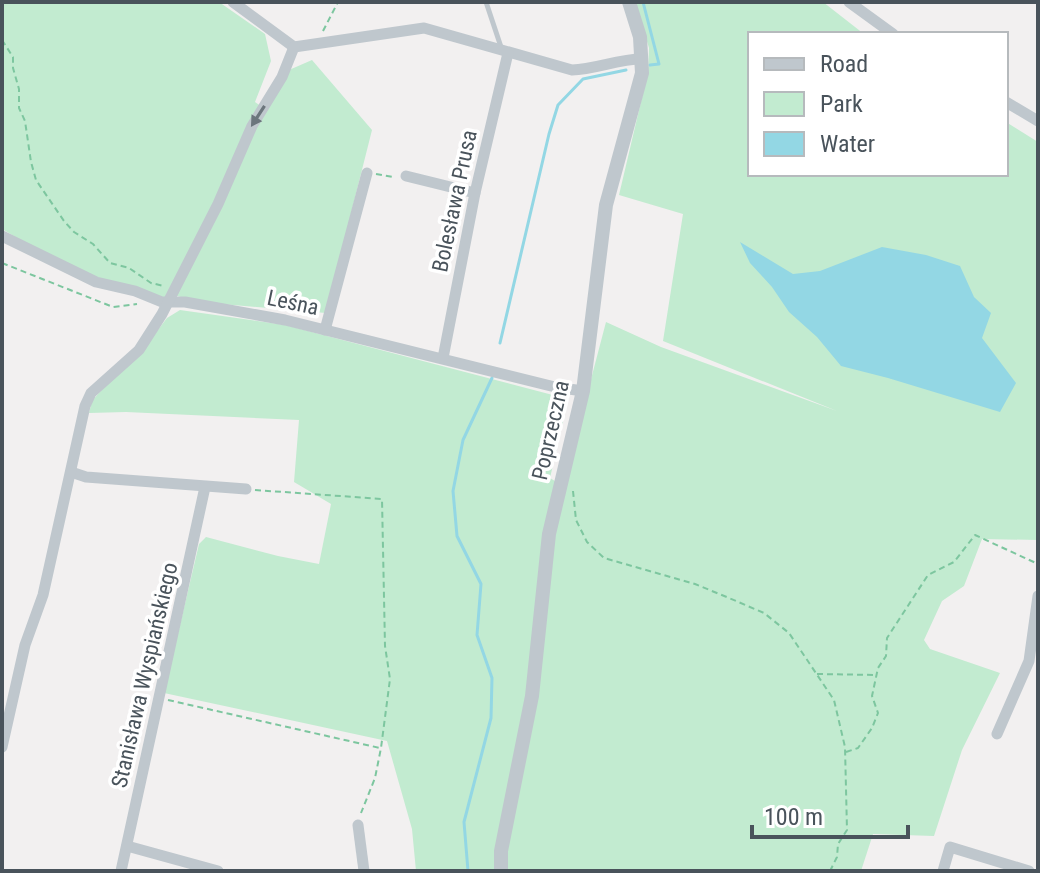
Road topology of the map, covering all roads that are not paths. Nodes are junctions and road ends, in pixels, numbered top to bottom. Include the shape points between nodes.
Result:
1 (233, 2) edge
2 (486, 2) edge
3 (629, 2) edge
4 (849, 2) edge
5 (890, 32) edge
6 (294, 47) junction
7 (505, 52) junction
8 (642, 59) junction
9 (1008, 103) edge
10 (1038, 121) edge
11 (367, 173) road end
12 (406, 176) road end
13 (475, 193) junction
14 (2, 236) edge
15 (167, 303) junction
16 (325, 330) junction
17 (443, 358) junction
18 (583, 391) junction
19 (71, 472) junction
20 (205, 487) junction
21 (246, 489) road end
22 (1038, 596) edge
23 (1034, 662) edge
24 (997, 734) dead end
25 (2, 747) edge
26 (358, 825) road end
27 (127, 846) junction
28 (121, 871) edge
29 (218, 871) edge
30 (364, 871) edge
31 (501, 871) edge
32 (943, 871) edge
33 (1029, 871) edge

1 - 6 street
2 - 7 lane
3 - 8 street, Poprzeczna
4 - 5 street
6 - 7 street via 424,28
6 -> 15 street
7 - 8 street via 572,70
7 - 13 street, Bolesława Prusa
8 - 18 street, Poprzeczna via 606,205
9 - 10 street
11 - 16 street
12 - 13 street
13 - 17 street, Bolesława Prusa
14 - 15 street, Leśna via 96,282
15 - 16 street, Leśna via 185,302
15 - 19 street via 139,350 91,393
16 - 17 street, Leśna
17 - 18 street, Leśna
18 - 31 street, Poprzeczna via 549,534 532,696
19 - 20 street
19 - 25 street
20 - 21 street
20 - 27 street, Stanisława Wyspiańskiego
22 - 23 street
23 - 24 street
26 - 30 street
27 - 28 street, Stanisława Wyspiańskiego
27 - 29 street
32 - 33 street via 950,847

